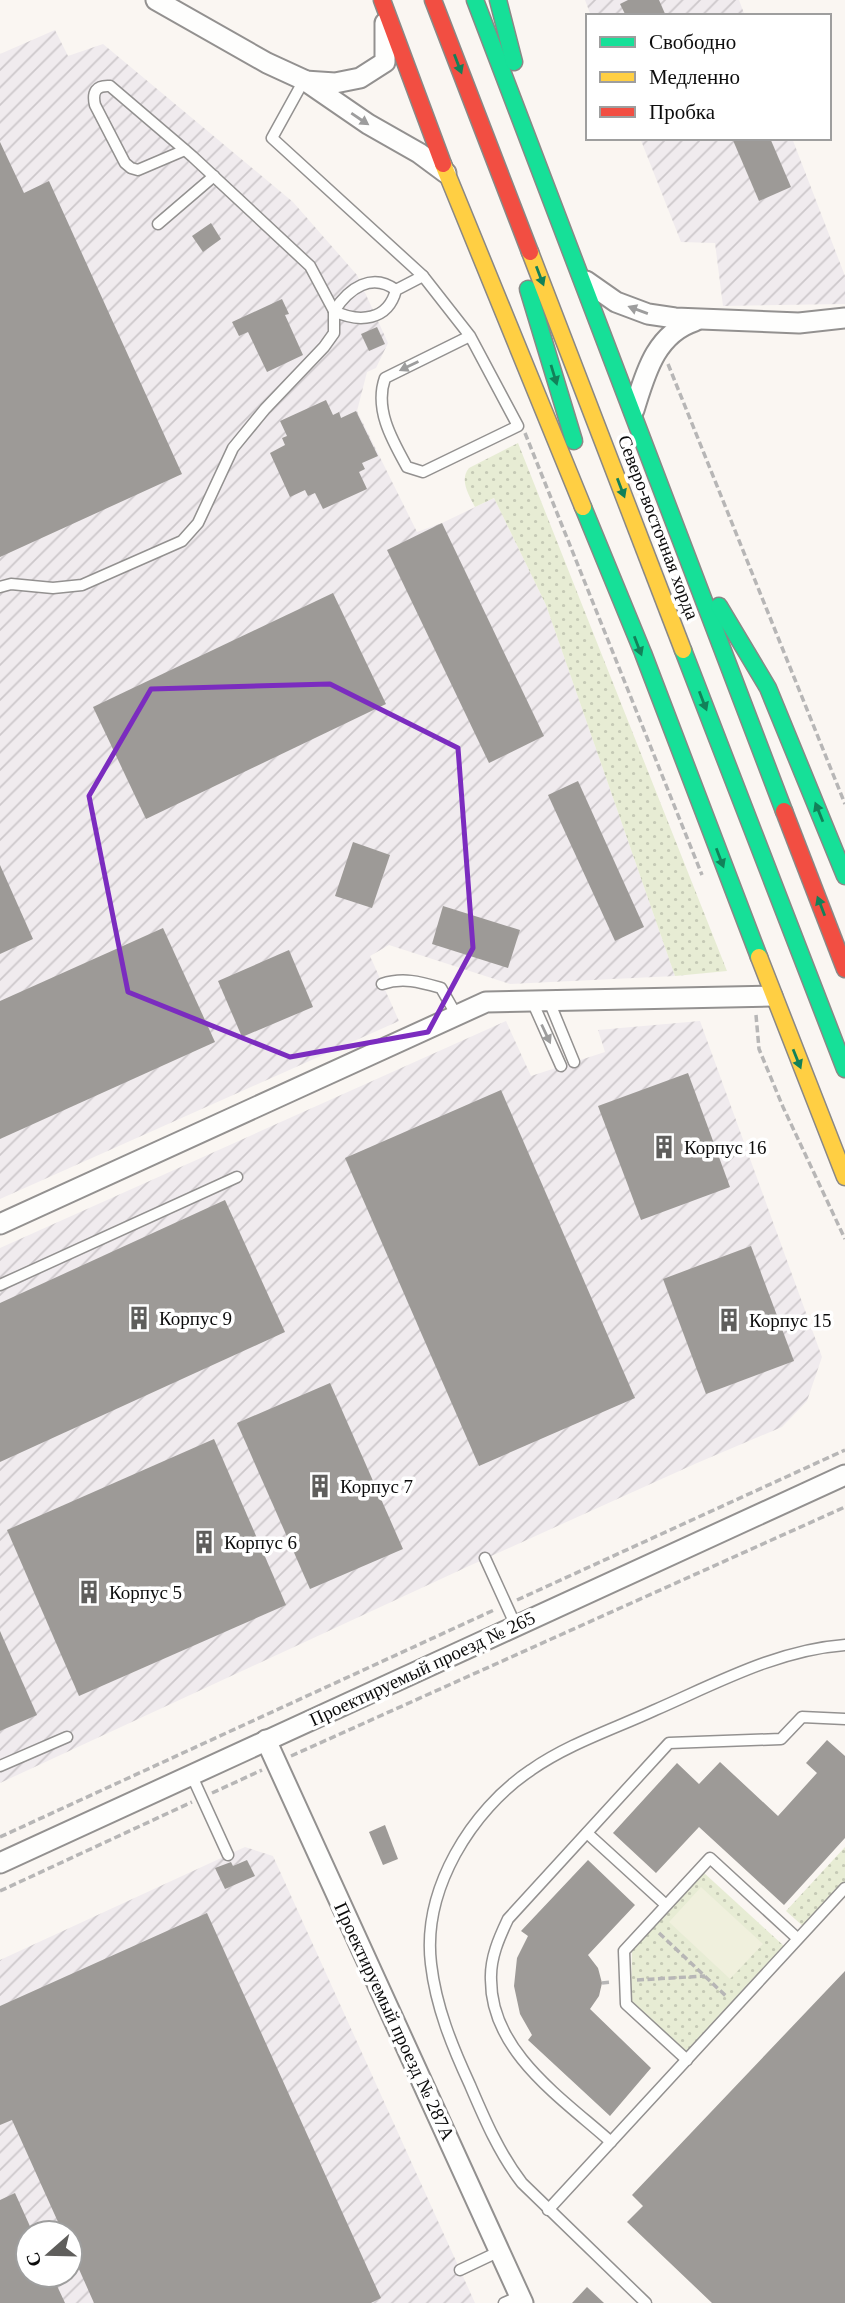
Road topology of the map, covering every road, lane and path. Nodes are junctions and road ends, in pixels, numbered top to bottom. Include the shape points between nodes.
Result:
1 (156, 0) edge
2 (433, 0) edge
3 (475, 0) edge
4 (498, 0) edge
5 (384, 5) edge
6 (304, 80) junction
7 (480, 121) junction
8 (185, 150) junction
9 (447, 174) junction
10 (214, 176) junction
11 (552, 200) junction
12 (158, 224) dead end
13 (423, 276) junction
14 (581, 277) junction
15 (396, 290) junction
16 (334, 311) junction
17 (845, 318) edge
18 (702, 319) junction
19 (470, 336) junction
20 (668, 362) dead end
21 (633, 415) junction
22 (519, 424) junction
23 (685, 549) junction
24 (614, 582) junction
25 (0, 587) edge
26 (845, 804) edge
27 (845, 876) edge
28 (704, 880) dead end
29 (845, 969) edge
30 (382, 984) dead end
31 (772, 996) junction
32 (541, 1001) junction
33 (755, 1009) dead end
34 (457, 1016) junction
35 (574, 1062) dead end
36 (561, 1066) dead end
37 (845, 1069) edge
38 (793, 1103) dead end
39 (783, 1107) junction
40 (237, 1177) dead end
41 (845, 1177) edge
42 (0, 1224) edge
43 (845, 1239) edge
44 (0, 1285) edge
45 (845, 1450) edge
46 (845, 1475) edge
47 (845, 1507) edge
48 (485, 1558) dead end
49 (506, 1605) junction
50 (516, 1626) junction
51 (845, 1645) edge
52 (845, 1720) edge
53 (66, 1737) dead end
54 (266, 1740) junction
55 (293, 1755) dead end
56 (0, 1766) edge
57 (265, 1769) dead end
58 (191, 1774) junction
59 (202, 1797) junction
60 (587, 1833) junction
61 (0, 1837) edge
62 (228, 1855) dead end
63 (0, 1863) edge
64 (845, 1888) edge
65 (0, 1891) edge
66 (666, 1905) junction
67 (649, 1924) junction
68 (797, 1938) junction
69 (705, 1976) junction
70 (625, 1981) junction
71 (736, 2006) junction
72 (687, 2060) junction
73 (611, 2143) junction
74 (548, 2210) junction
75 (500, 2251) junction
76 (460, 2270) dead end
77 (516, 2301) edge
78 (646, 2303) edge

1 - 6 street
2 -> 7 main road, Северо-восточная хорда
3 - 11 main road, Северо-восточная хорда
4 - 11 main road
5 - 6 street via 385,62 360,78 335,83
5 - 9 main road
6 -> 9 street
6 - 13 lane via 272,138
7 -> 24 main road
7 -> 37 main road, Северо-восточная хорда
8 - 8 lane via 110,86 96,90 96,105 131,168 138,170
8 - 10 lane
9 - 24 main road
10 - 12 lane
10 - 16 lane via 310,266
11 - 14 main road, Северо-восточная хорда
13 - 15 lane
13 - 19 lane
18 -> 14 street via 648,314 616,302
14 - 21 main road, Северо-восточная хорда
15 - 16 lane via 385,282 361,285
15 - 16 lane via 393,302 375,316 355,318
16 - 25 lane via 334,333 233,448 198,523 182,541 82,585
17 - 18 street via 799,323
18 - 21 street via 678,328 661,344 645,375
19 - 22 lane
19 -> 22 lane via 385,378 380,393 386,428 407,467 423,472
20 - 26 path
21 - 23 main road, Северо-восточная хорда
22 - 28 path
27 -> 23 main road via 768,688
29 -> 23 main road, Северо-восточная хорда
24 -> 31 main road
30 - 34 lane via 398,979 441,988
31 - 32 street
31 -> 41 main road
32 - 34 street via 486,1002
32 - 35 lane
32 -> 36 lane
33 - 39 path via 759,1049
34 - 42 street
38 - 39 path
39 - 43 path
40 - 44 lane
45 - 49 path
46 - 50 street, Проектируемый проезд № 265
47 - 55 path
48 - 49 lane
49 - 50 lane
49 - 61 path
50 - 54 street, Проектируемый проезд № 265
51 - 74 lane via 788,1654 551,1757 506,1789 456,1851 442,1880 430,1930 437,2003 494,2141 506,2163
52 - 60 lane via 802,1717 781,1739 669,1744
53 - 56 lane
54 - 58 street, Проектируемый проезд № 265
54 - 75 street, Проектируемый проезд № 287А
57 - 59 path
58 - 59 lane
58 - 63 street, Проектируемый проезд № 265
59 - 62 lane
59 - 65 path
60 - 66 lane
60 - 73 lane via 508,1919 496,1945 490,1980 497,2014 522,2062
64 - 68 lane
66 - 67 lane
66 - 68 lane via 710,1858
67 - 69 path
67 - 70 lane via 624,1951
68 - 71 lane
69 - 70 path
69 - 71 path
70 - 72 lane via 626,2004
71 - 72 lane
72 - 73 lane
73 - 74 lane
74 - 78 lane
75 - 76 lane
75 - 77 street, Проектируемый проезд № 287А

